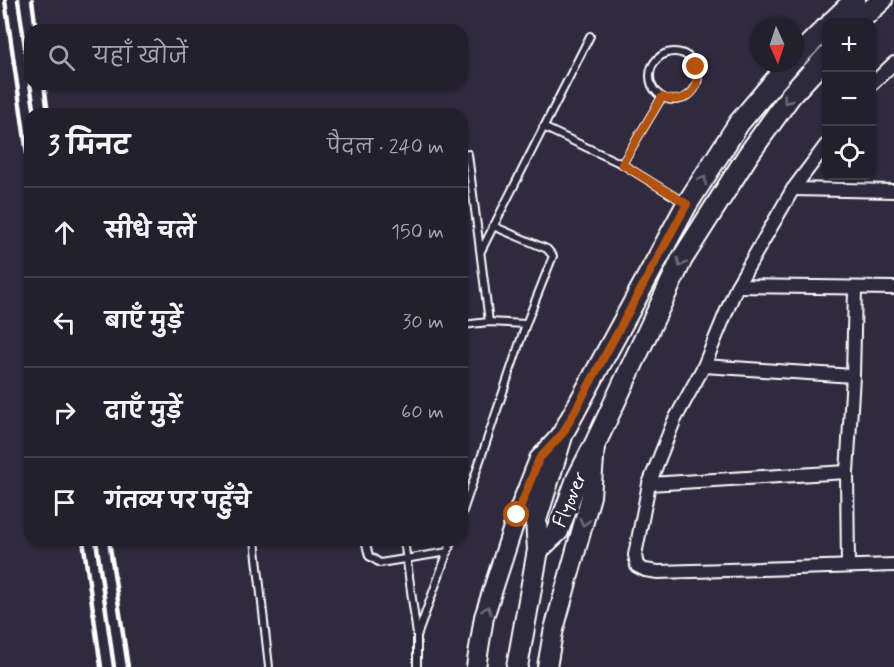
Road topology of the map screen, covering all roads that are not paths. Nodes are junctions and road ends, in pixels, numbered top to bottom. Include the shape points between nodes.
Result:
1 (855, 0) edge
2 (882, 0) edge
3 (836, 18) edge
4 (862, 18) edge
5 (822, 32) edge
6 (590, 36) dead end
7 (804, 50) edge
8 (822, 61) edge
9 (894, 63) edge
10 (782, 72) edge
11 (876, 80) edge
12 (662, 97) junction
13 (543, 127) junction
14 (822, 150) edge
15 (468, 154) dead end
16 (622, 164) junction
17 (793, 189) junction
18 (894, 191) edge
19 (687, 204) junction
20 (494, 226) junction
21 (481, 251) junction
22 (737, 286) junction
23 (894, 288) edge
24 (855, 289) junction
25 (489, 322) junction
26 (468, 324) edge
27 (526, 324) junction
28 (704, 366) junction
29 (853, 376) junction
30 (563, 433) junction
31 (595, 444) junction
32 (847, 472) junction
33 (649, 484) junction
34 (468, 491) edge
35 (256, 546) edge
36 (366, 546) edge
37 (405, 546) edge
38 (450, 546) edge
39 (538, 550) junction
40 (448, 552) junction
41 (406, 559) junction
42 (894, 565) edge
43 (848, 566) junction
44 (417, 636) junction
45 (269, 667) edge
46 (417, 667) edge
47 (476, 667) edge
48 (518, 667) edge
49 (547, 667) edge

1 - 3 main road
2 - 4 main road
5 - 7 main road
6 - 13 lane
8 -> 31 main road, Flyover via 790,95 682,259
9 - 11 street
19 -> 10 main road, Flyover via 739,123
12 - 12 lane via 650,77 655,62 669,53 685,55 696,67 695,88 677,100
12 - 16 lane
13 - 16 lane
13 - 20 lane
14 - 17 street
15 - 21 lane
16 - 19 lane
17 - 18 street
17 - 22 street
19 - 30 main road, Flyover
20 - 21 lane
20 - 27 lane via 547,249 553,256
21 - 25 lane
22 - 24 street
22 - 28 street
23 - 24 street
24 - 29 street
25 - 26 lane
25 - 27 lane
27 - 34 lane
28 - 29 street
28 - 33 street via 674,421
29 - 32 street
30 - 39 main road, Flyover via 536,520
47 -> 30 main road via 484,617 517,515 539,459
31 - 39 main road, Flyover via 558,531
31 -> 49 main road via 591,496
32 - 33 street
32 - 43 street
33 - 43 street via 635,555 637,566 645,570
35 - 45 lane
36 - 41 lane via 369,556 380,562
37 - 41 lane
38 - 40 lane
39 - 48 main road, Flyover
40 - 41 lane
40 - 44 lane
41 - 44 lane
42 - 43 street
44 - 46 lane

